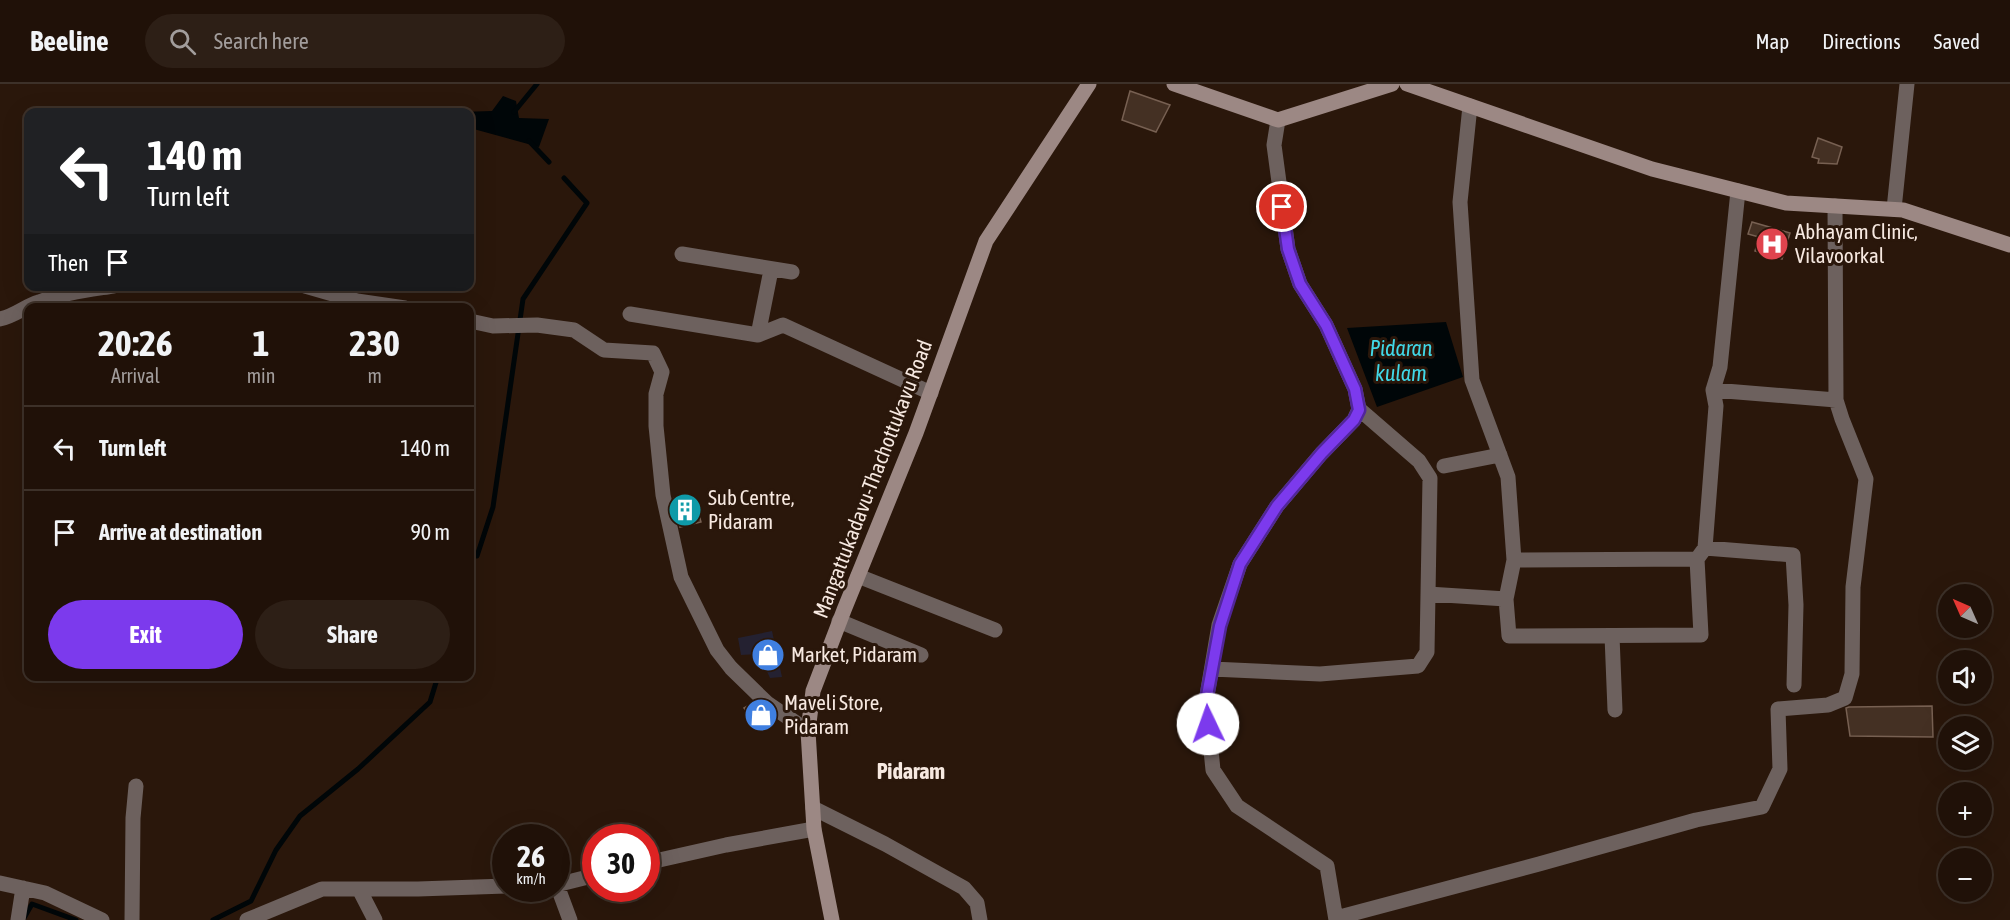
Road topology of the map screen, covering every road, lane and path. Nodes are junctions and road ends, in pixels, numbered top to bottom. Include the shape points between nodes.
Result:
1 (1089, 84) edge
2 (1174, 84) edge
3 (1392, 84) edge
4 (1407, 84) edge
5 (1907, 84) edge
6 (1470, 106) junction
7 (1278, 120) junction
8 (1738, 191) junction
9 (1835, 206) junction
10 (1894, 210) junction
11 (2010, 245) edge
12 (682, 254) dead end
13 (771, 270) junction
14 (792, 272) dead end
15 (89, 291) edge
16 (322, 291) edge
17 (34, 303) edge
18 (371, 303) edge
19 (24, 309) edge
20 (630, 314) dead end
21 (0, 319) edge
22 (474, 322) edge
23 (758, 335) junction
24 (1713, 390) junction
25 (931, 393) junction
26 (1836, 400) junction
27 (1359, 410) junction
28 (1500, 455) junction
29 (1444, 466) dead end
30 (1701, 553) junction
31 (1514, 560) junction
32 (858, 576) junction
33 (1428, 594) junction
34 (1506, 599) junction
35 (839, 621) junction
36 (995, 630) dead end
37 (1612, 636) junction
38 (921, 655) dead end
39 (1212, 669) junction
40 (1794, 685) dead end
41 (1615, 710) dead end
42 (808, 731) junction
43 (136, 786) dead end
44 (813, 807) junction
45 (814, 830) junction
46 (660, 861) edge
47 (0, 883) edge
48 (492, 886) edge
49 (23, 888) junction
50 (359, 889) junction
51 (563, 902) edge
52 (276, 915) edge
53 (1336, 919) edge
54 (18, 920) edge
55 (102, 920) edge
56 (132, 920) edge
57 (248, 920) edge
58 (375, 920) edge
59 (570, 920) edge
60 (832, 920) edge
61 (980, 920) edge

1 - 25 main road, Mangattukadavu-Thachottukavu Road via 986,241
2 - 7 main road
3 - 7 main road
4 - 6 main road
5 - 10 street
6 - 8 main road via 1652,169
6 - 28 street via 1460,202 1472,380
7 - 27 street via 1274,145 1288,249 1300,284 1326,325 1355,389
8 - 9 main road via 1786,203
8 - 24 street via 1720,367
9 - 10 main road
9 - 26 street
10 - 11 main road
12 - 13 street
13 - 14 street
13 - 23 street
15 - 17 street
16 - 18 street
19 - 21 street
20 - 23 street
22 - 42 street via 574,330 604,350 653,353 662,372 656,394 656,426 663,495 681,577 717,650 732,669 767,703
23 - 25 street via 783,325
24 - 26 street
24 - 30 street via 1716,406
25 - 32 main road, Mangattukadavu-Thachottukavu Road
26 - 53 street via 1866,479 1853,587 1852,674 1845,698 1828,705 1778,709 1780,769 1762,807 1696,820
27 - 33 street via 1419,461 1430,478
27 - 39 street via 1277,506 1240,564 1220,626
28 - 29 street
28 - 31 street via 1508,477
30 - 31 street
30 - 37 street via 1701,635
30 - 40 street via 1792,555 1796,605
31 - 34 street
32 - 35 main road, Mangattukadavu-Thachottukavu Road
32 - 36 street
33 - 34 street
33 - 39 street via 1427,652 1418,666 1320,674
34 - 37 street via 1509,636
35 - 38 street
35 - 42 main road, Mangattukadavu-Thachottukavu Road via 813,691
37 - 41 street
39 - 53 street via 1206,701 1213,770 1237,806 1327,866
42 - 44 main road, Mangattukadavu-Thachottukavu Road
43 - 56 street
44 - 45 main road, Mangattukadavu-Thachottukavu Road
44 - 61 street via 964,888 977,903
45 - 46 street
45 - 60 main road, Mangattukadavu-Thachottukavu Road
47 - 49 street
48 - 50 street
49 - 54 street
49 - 55 street via 45,893
50 - 52 street via 322,889
50 - 58 street
51 - 59 street
52 - 57 street

